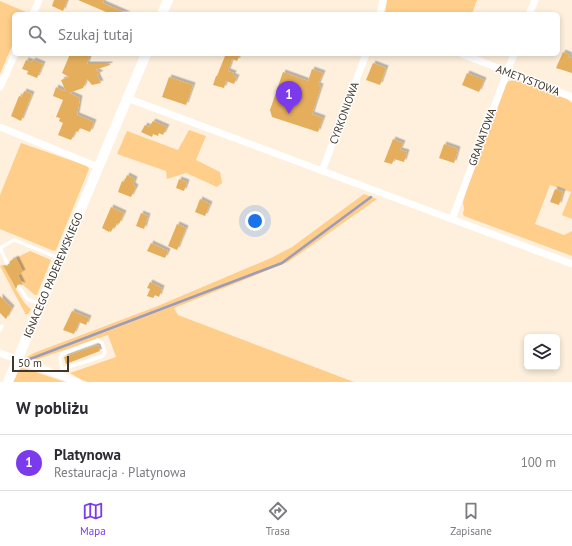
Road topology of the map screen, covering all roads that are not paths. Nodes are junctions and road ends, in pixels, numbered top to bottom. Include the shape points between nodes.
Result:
1 (39, 0) edge
2 (168, 0) edge
3 (383, 0) edge
4 (535, 0) edge
5 (34, 12) edge
6 (163, 12) edge
7 (380, 12) edge
8 (531, 12) edge
9 (14, 56) edge
10 (145, 56) edge
11 (365, 56) edge
12 (467, 56) edge
13 (513, 56) edge
14 (506, 72) junction
15 (0, 86) edge
16 (572, 97) edge
17 (127, 98) junction
18 (0, 127) edge
19 (98, 167) junction
20 (322, 171) junction
21 (452, 219) junction
22 (60, 259) junction
23 (7, 263) dead end
24 (572, 264) edge
25 (18, 287) dead end
26 (41, 304) junction
27 (0, 353) edge
28 (18, 360) junction
29 (62, 373) junction
30 (8, 382) edge
31 (78, 382) edge

1 - 5 street
2 - 6 street
3 - 7 street
4 - 8 street
9 - 15 street
10 - 17 street, IGNACEGO PADEREWSKIEGO
11 - 20 street, CYRKONIOWA
12 - 14 street, AMETYSTOWA
13 - 14 street, GRANATOWA
14 - 16 street, AMETYSTOWA
14 - 21 street, GRANATOWA
17 - 19 street, IGNACEGO PADEREWSKIEGO
17 - 20 street
18 - 19 street
19 - 22 street, IGNACEGO PADEREWSKIEGO
20 - 21 street
21 - 24 street
22 - 23 lane via 14,240 0,248
22 - 26 street, IGNACEGO PADEREWSKIEGO
25 - 26 lane via 27,299
26 - 28 street, IGNACEGO PADEREWSKIEGO
27 - 28 street
28 - 29 street
28 - 30 street, IGNACEGO PADEREWSKIEGO
29 - 29 lane via 66,368 103,356 105,352 102,343 98,340 62,354
29 - 31 street

